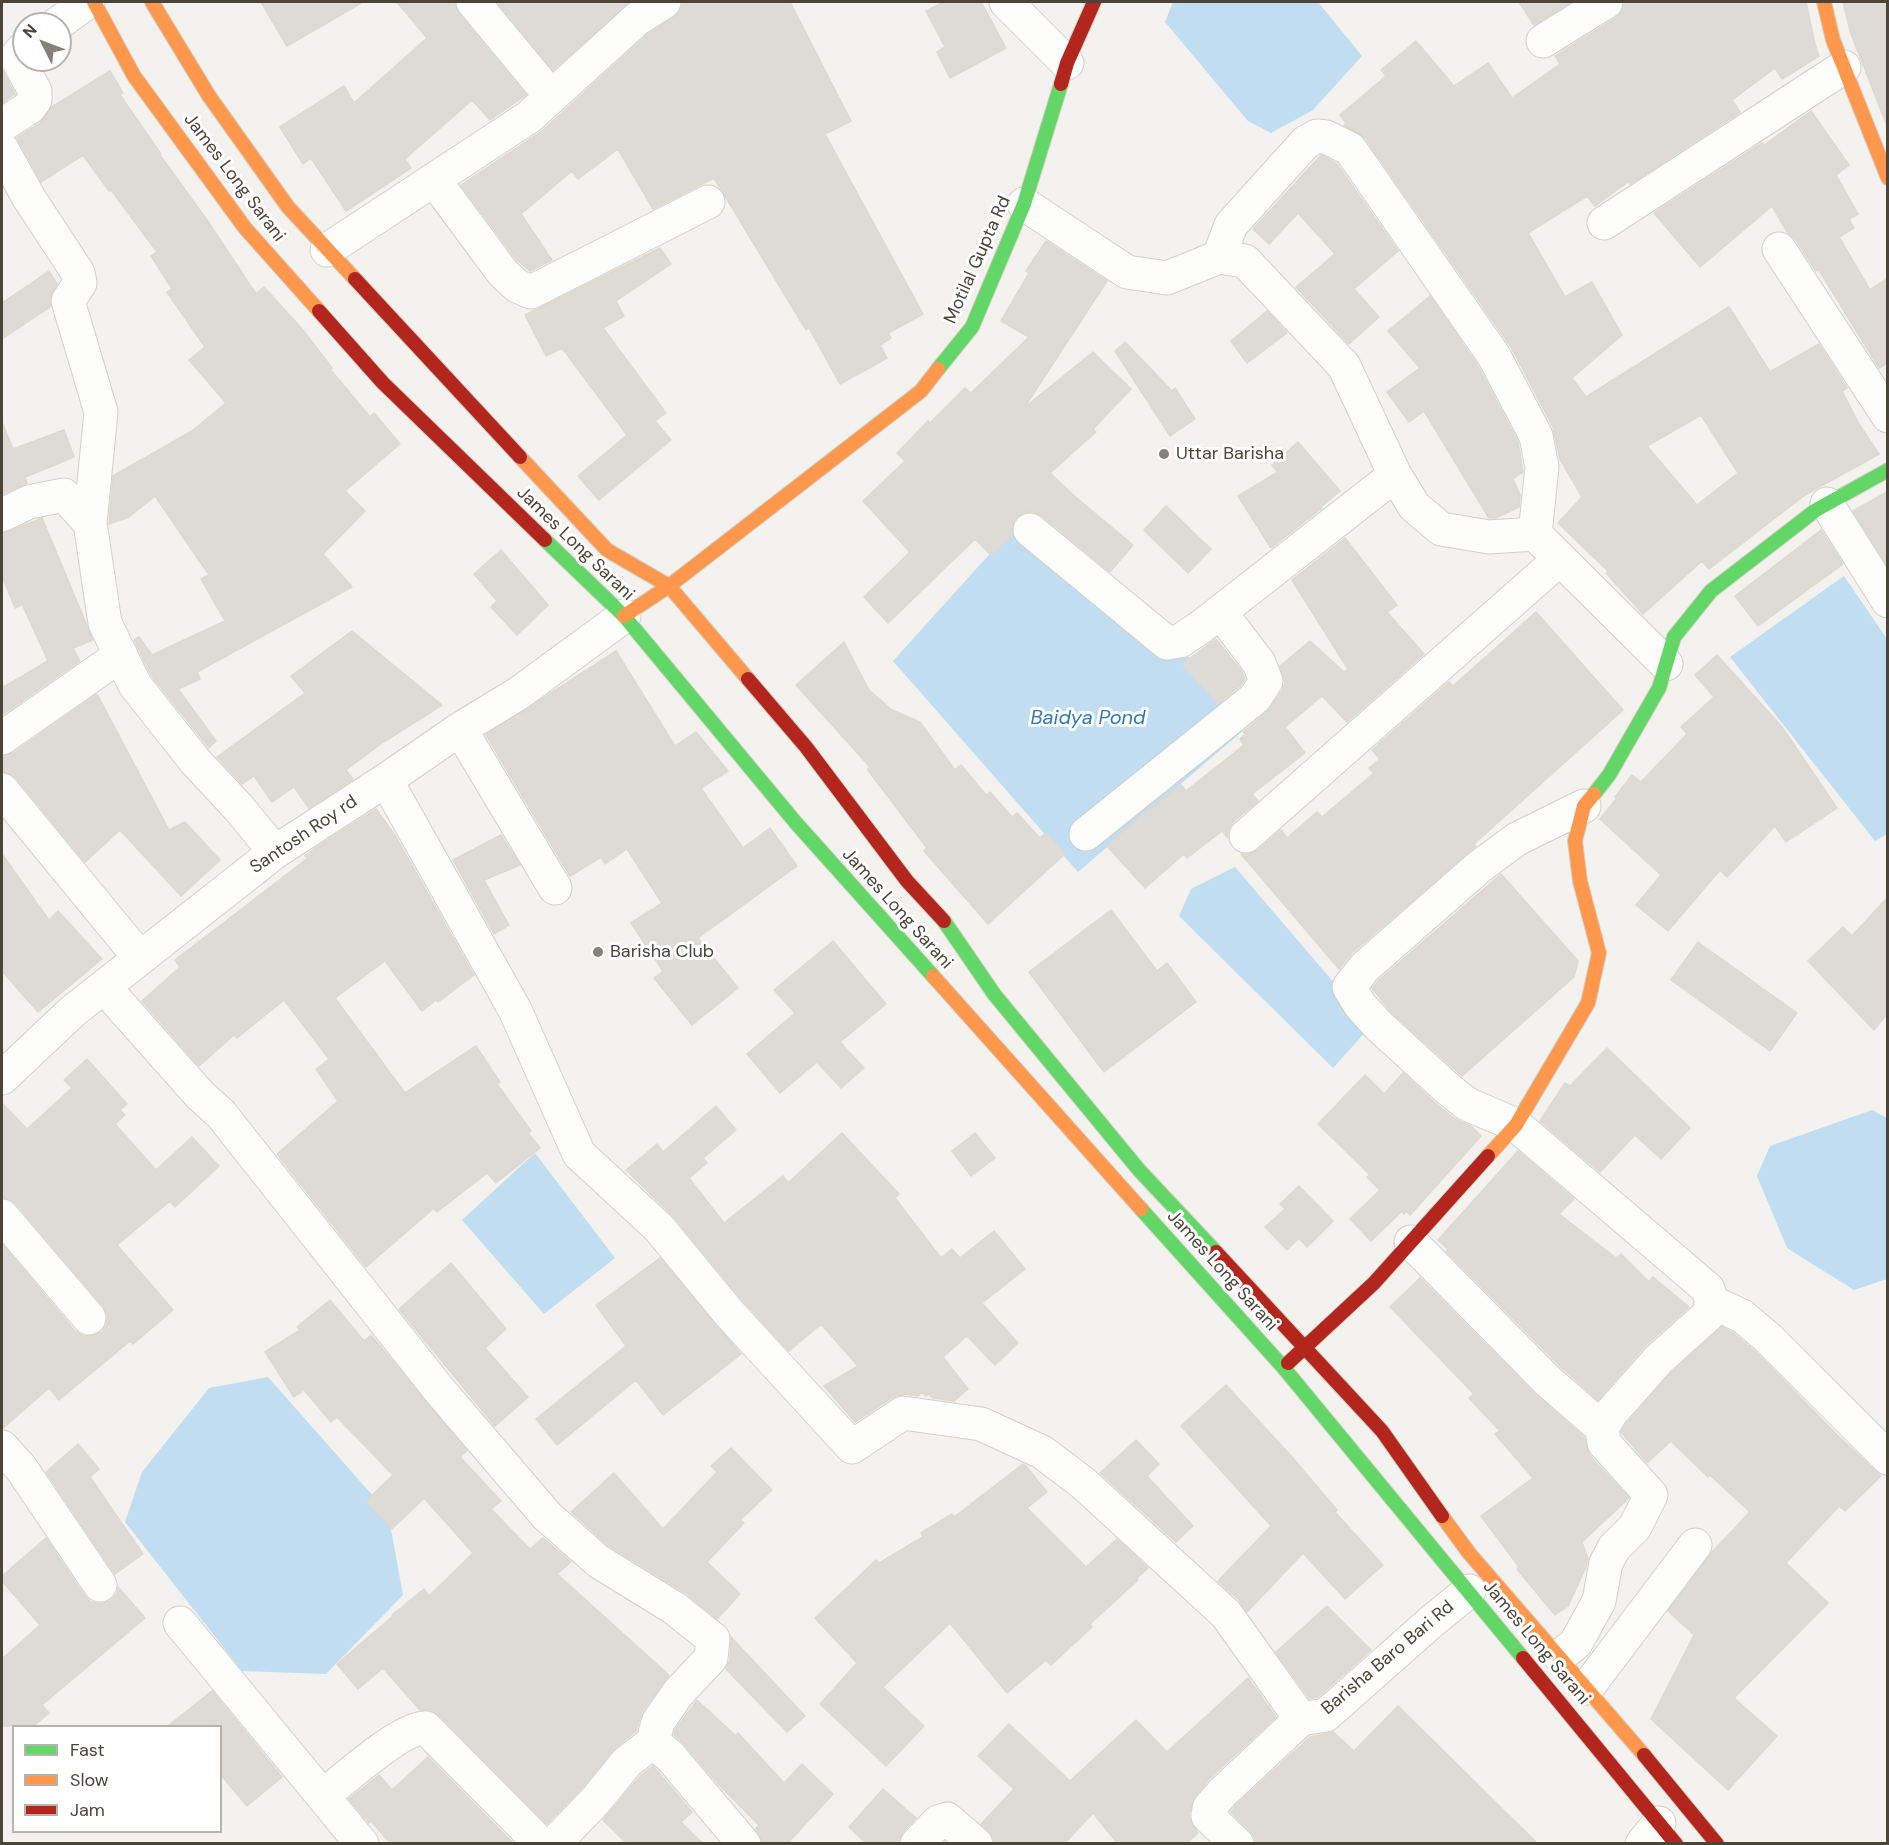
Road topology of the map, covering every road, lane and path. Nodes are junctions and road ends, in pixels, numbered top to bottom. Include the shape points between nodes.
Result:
1 (88, 2) edge
2 (94, 2) edge
3 (152, 2) edge
4 (473, 2) edge
5 (664, 2) edge
6 (1006, 2) edge
7 (1094, 2) edge
8 (1606, 2) edge
9 (1824, 2) edge
10 (72, 13) edge
11 (1544, 41) dead end
12 (1067, 63) junction
13 (1844, 67) junction
14 (24, 72) edge
15 (551, 96) junction
16 (2, 125) edge
17 (2, 149) edge
18 (1887, 178) edge
19 (435, 181) junction
20 (708, 202) dead end
21 (1024, 204) junction
22 (1604, 223) dead end
23 (1779, 249) dead end
24 (327, 250) junction
25 (1219, 257) junction
26 (1887, 416) edge
27 (1887, 470) edge
28 (1395, 475) junction
29 (1827, 504) junction
30 (2, 515) edge
31 (90, 523) junction
32 (1030, 530) dead end
33 (1535, 534) junction
34 (1560, 559) junction
35 (669, 586) junction
36 (1887, 601) edge
37 (1220, 612) junction
38 (624, 616) junction
39 (121, 655) junction
40 (1666, 664) junction
41 (460, 729) junction
42 (2, 738) edge
43 (386, 780) junction
44 (2, 790) edge
45 (1584, 806) junction
46 (1086, 834) dead end
47 (1246, 836) dead end
48 (275, 852) junction
49 (555, 888) dead end
50 (140, 958) junction
51 (104, 987) junction
52 (2, 1078) edge
53 (1516, 1125) junction
54 (2, 1216) edge
55 (1411, 1242) junction
56 (1221, 1257) junction
57 (1201, 1274) junction
58 (1712, 1302) junction
59 (89, 1318) dead end
60 (1303, 1348) junction
61 (1283, 1366) junction
62 (1602, 1428) junction
63 (2, 1447) edge
64 (1887, 1458) edge
65 (1695, 1545) dead end
66 (100, 1585) dead end
67 (1469, 1591) junction
68 (180, 1623) dead end
69 (1560, 1656) junction
70 (1587, 1688) junction
71 (1301, 1719) junction
72 (653, 1742) junction
73 (322, 1796) junction
74 (1659, 1837) edge
75 (362, 1844) edge
76 (541, 1844) edge
77 (554, 1844) edge
78 (744, 1844) edge
79 (917, 1844) edge
80 (976, 1844) edge
81 (1237, 1844) edge
82 (1717, 1844) edge

1 - 10 street
2 - 38 main road, James Long Sarani via 134,76 244,228 383,383
3 - 24 main road via 240,142 288,207
4 - 15 street
5 - 15 street via 637,19
6 - 12 street
7 - 12 main road, Motilal Gupta Rd
8 - 11 street
9 - 13 main road
12 - 21 main road, Motilal Gupta Rd
13 - 18 main road
13 - 22 street
14 - 16 street via 35,100
15 - 19 street via 529,117
17 - 31 street via 78,273 80,283 68,302 101,412
19 - 20 street via 503,273 531,292
19 - 24 street
21 - 25 street via 1127,272 1167,278
21 - 35 main road, Motilal Gupta Rd via 972,327 921,391
23 - 26 street
24 - 35 main road via 607,550
25 - 28 street via 1245,261 1344,366
25 - 33 street via 1231,225 1306,142 1317,136 1326,137 1350,149 1494,356 1536,436 1542,467
27 - 29 main road
28 - 33 street via 1414,506 1441,529 1490,537
28 - 37 street
29 - 36 street
29 - 40 main road via 1711,591 1674,637
30 - 31 street via 29,502 64,495
31 - 39 street via 105,623
32 - 37 street via 1167,643 1180,641
33 - 34 street
34 - 40 street
34 - 47 street
35 - 38 main road, Motilal Gupta Rd
35 - 56 main road via 806,747 907,881 943,920 994,994 1139,1170
37 - 46 street via 1259,663 1266,681 1255,698
38 - 41 street, Santosh Roy rd via 519,693
38 - 57 main road, James Long Sarani via 796,823
39 - 42 street
39 - 48 street via 135,684 155,710
40 - 45 main road via 1659,688 1609,775
41 - 43 street, Santosh Roy rd
41 - 49 street
43 - 48 street, Santosh Roy rd
43 - 71 street via 515,1010 579,1154 659,1228 729,1313 852,1447 903,1413 981,1424 1042,1452 1083,1483 1226,1614
44 - 50 street
45 - 53 main road via 1575,841 1580,881 1599,953 1588,1003
45 - 53 street via 1518,839 1479,867 1365,967 1349,987 1378,1025 1448,1089 1467,1104
48 - 50 street, Santosh Roy rd
50 - 51 street, Santosh Roy rd
51 - 52 street, Santosh Roy rd
51 - 72 street via 221,1114 440,1391 547,1516 598,1561 674,1608 713,1639 711,1658 671,1703 658,1722
53 - 55 main road
53 - 58 street via 1708,1289
54 - 59 street
55 - 60 main road via 1374,1283
55 - 62 street via 1548,1382
56 - 57 main road
56 - 60 main road
57 - 61 main road, James Long Sarani
58 - 62 street via 1708,1315 1659,1359
58 - 64 street via 1742,1316 1768,1338
60 - 61 main road
60 - 69 main road via 1382,1431 1469,1553
61 - 67 main road, James Long Sarani
62 - 69 street via 1604,1443 1651,1495 1635,1527 1614,1548 1606,1563 1599,1601 1576,1643
63 - 66 street via 21,1468
65 - 70 street
67 - 71 street, Barisha Baro Bari Rd via 1326,1715
67 - 74 main road, James Long Sarani
68 - 73 street
69 - 70 main road
70 - 82 main road
71 - 81 street, Barisha Baro Bari Rd via 1209,1808 1208,1816
72 - 77 street via 627,1762
72 - 78 street via 670,1756
73 - 75 street
73 - 76 street via 402,1735 426,1728
79 - 80 street via 938,1822 947,1819

